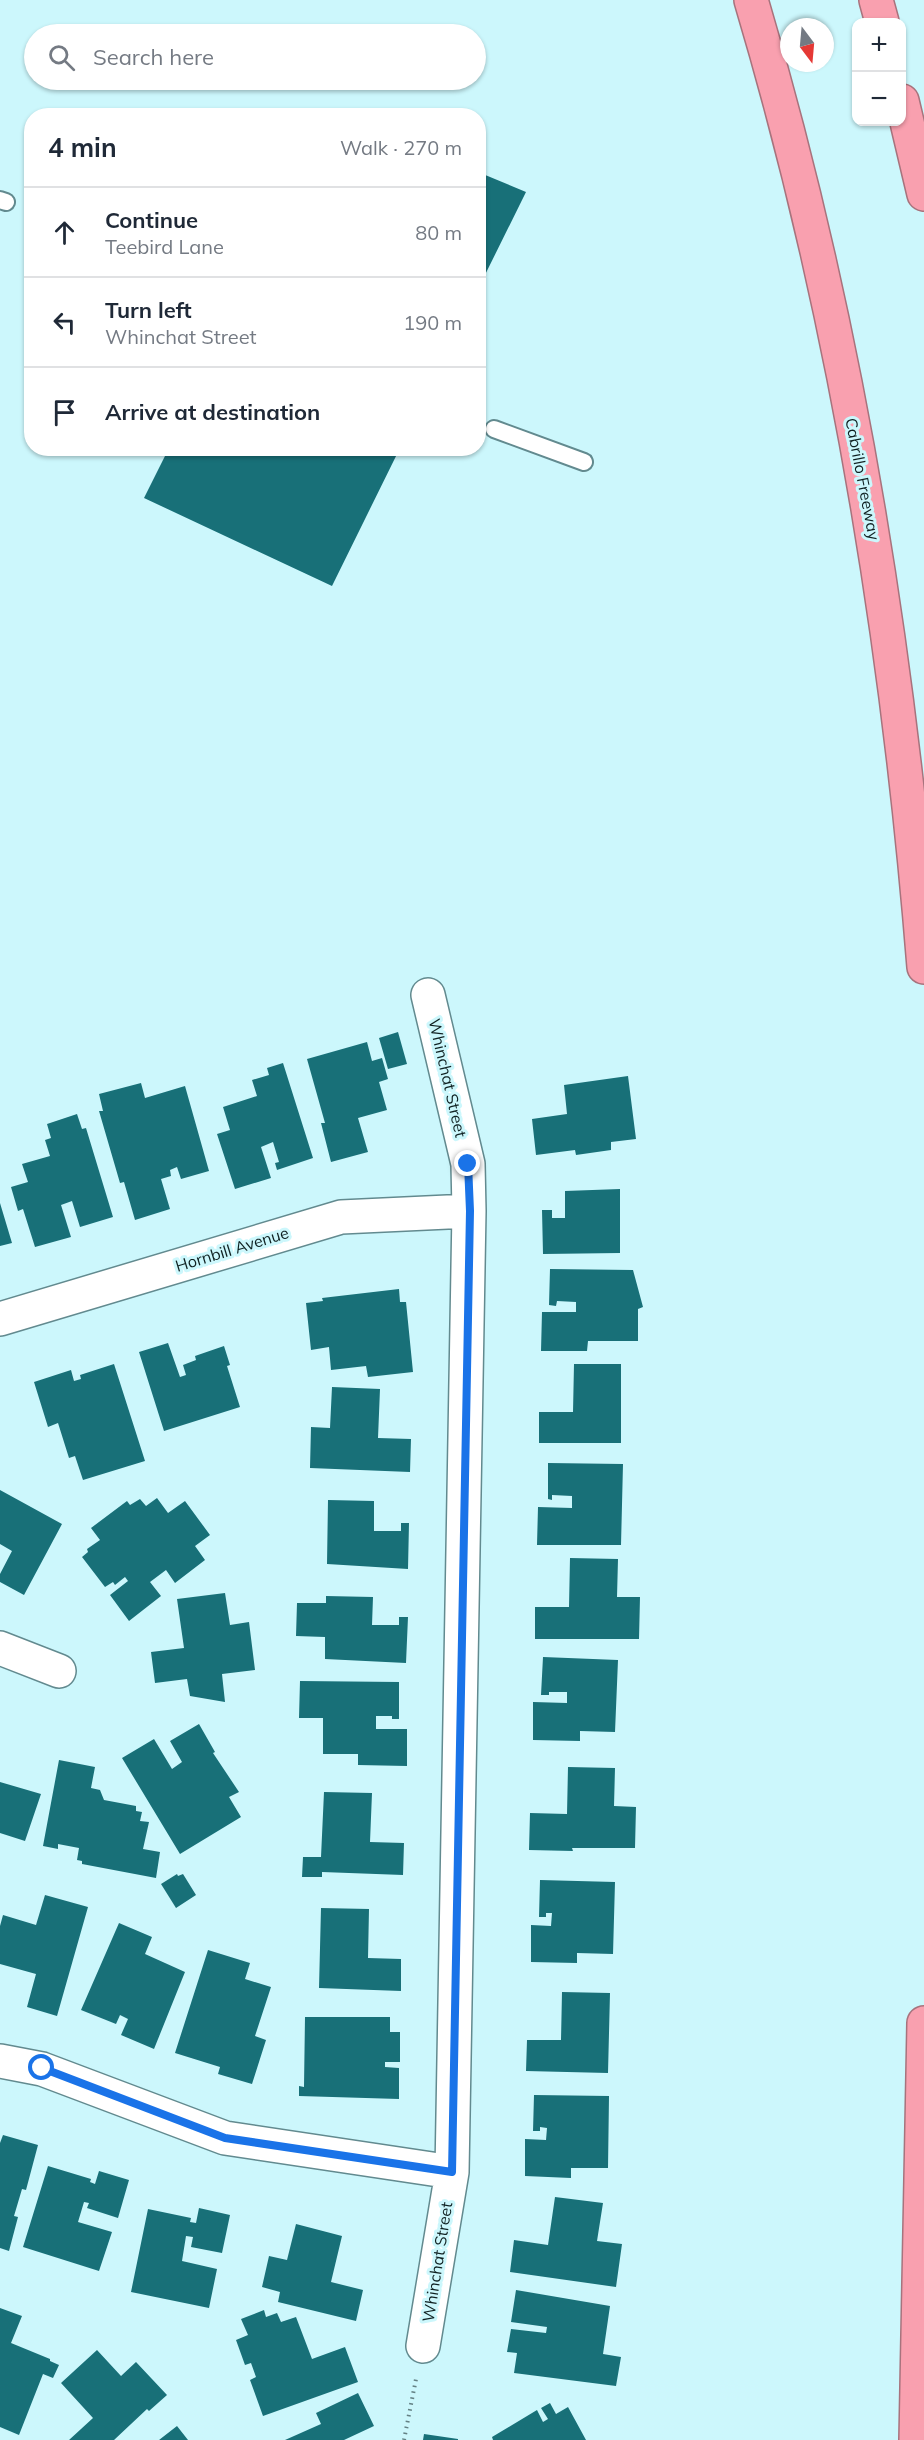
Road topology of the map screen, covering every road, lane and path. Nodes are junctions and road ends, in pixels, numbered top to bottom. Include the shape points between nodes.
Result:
1 (751, 0) edge
2 (876, 0) edge
3 (881, 18) edge
4 (906, 118) edge
5 (924, 194) edge
6 (494, 429) dead end
7 (584, 462) dead end
8 (924, 967) edge
9 (428, 995) dead end
10 (470, 1211) junction
11 (0, 1319) edge
12 (0, 1648) edge
13 (59, 1671) dead end
14 (924, 2023) edge
15 (0, 2061) edge
16 (452, 2172) junction
17 (423, 2346) joint
18 (404, 2440) edge
19 (916, 2440) edge

1 - 8 highway, Cabrillo Freeway via 797,164 839,352 873,532 897,692
2 - 3 highway
4 - 5 highway
6 - 7 lane
9 - 10 street, Whinchat Street via 468,1164
10 - 11 street, Hornbill Avenue via 341,1217
10 - 16 street, Whinchat Street
12 - 13 street
14 - 19 highway
15 - 16 street via 42,2068 225,2138
16 - 17 street, Whinchat Street
17 - 18 path

